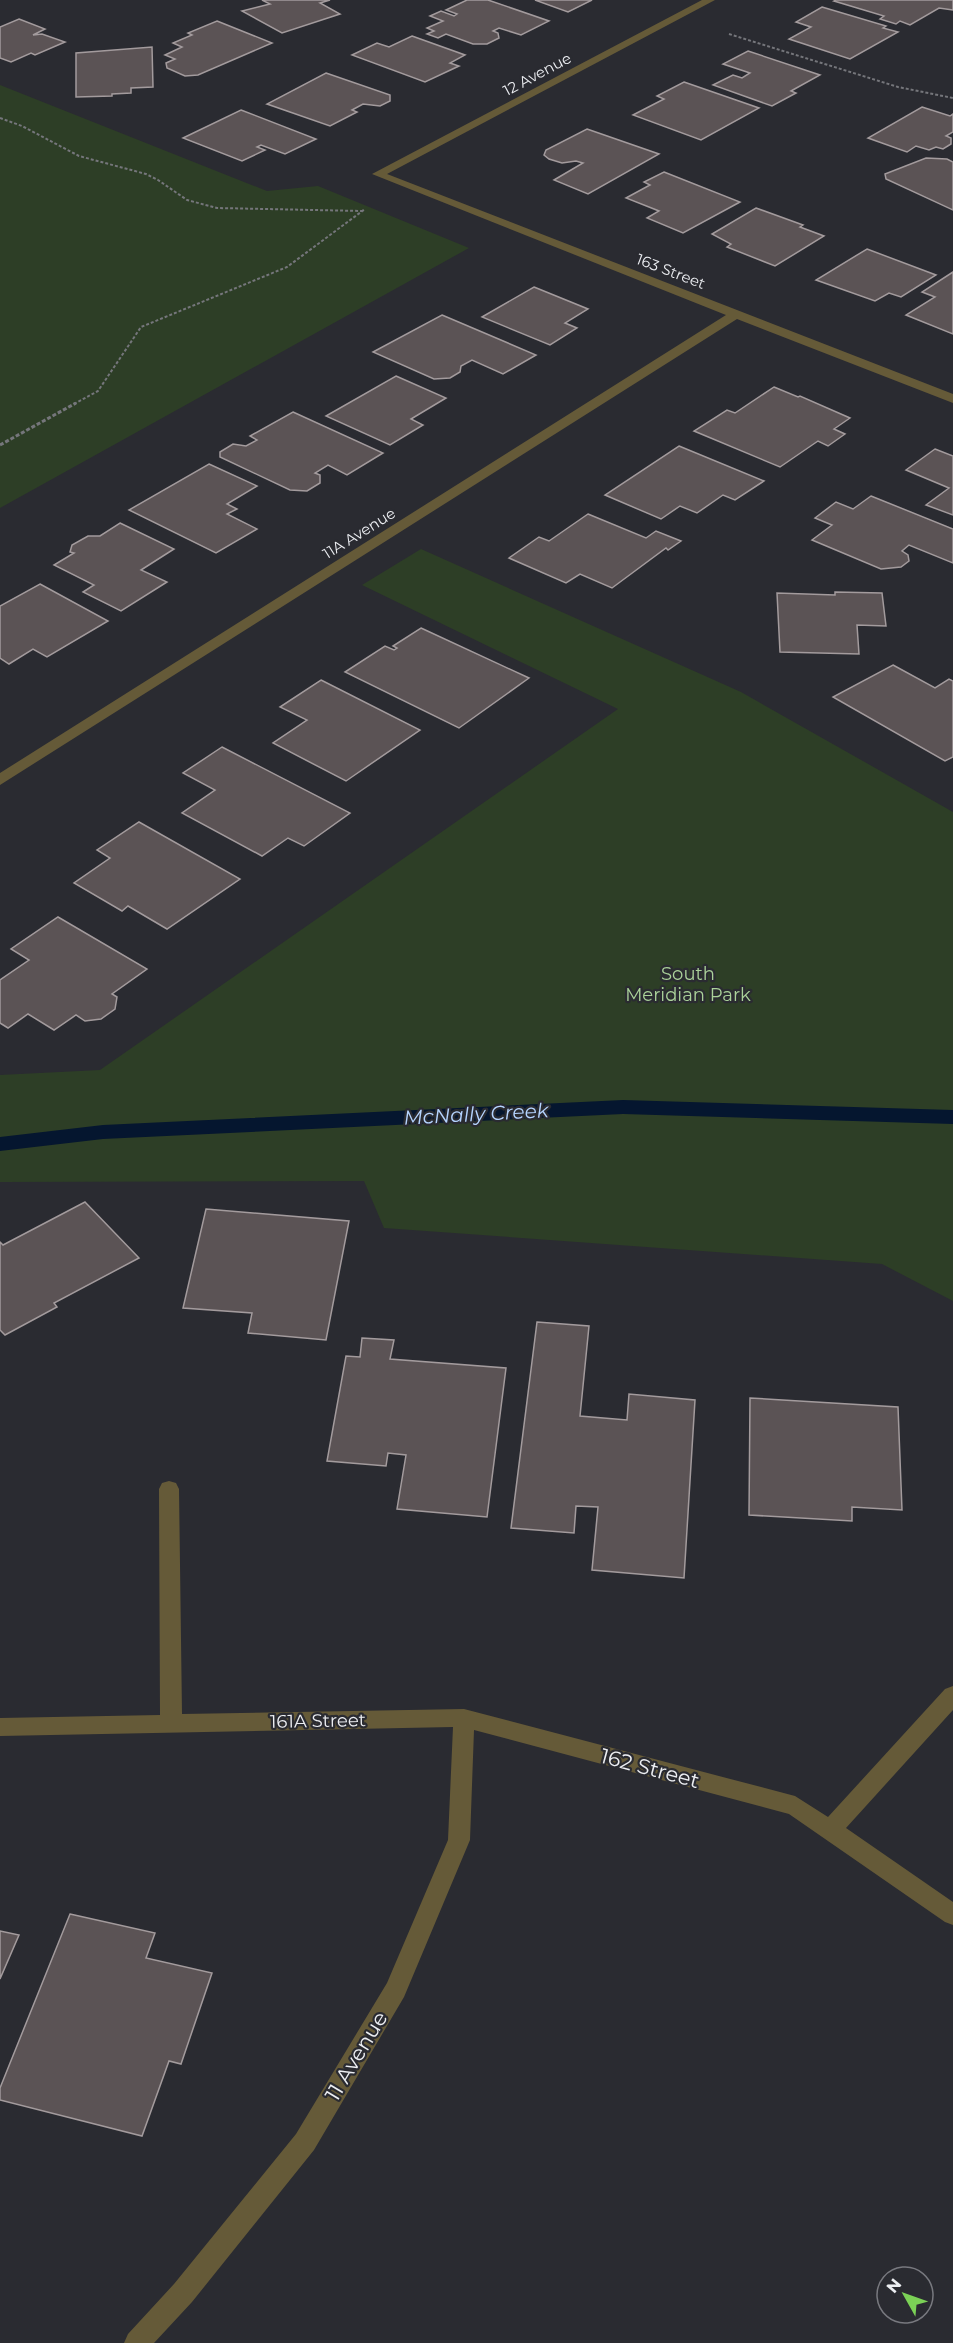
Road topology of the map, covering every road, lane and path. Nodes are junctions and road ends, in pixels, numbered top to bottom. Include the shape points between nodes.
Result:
1 (710, 0) edge
2 (677, 17) junction
3 (953, 98) edge
4 (0, 118) edge
5 (378, 174) joint
6 (370, 206) dead end
7 (363, 211) junction
8 (736, 314) junction
9 (953, 399) edge
10 (0, 445) edge
11 (0, 780) edge
12 (169, 1489) dead end
13 (953, 1695) edge
14 (464, 1718) junction
15 (171, 1724) junction
16 (0, 1727) edge
17 (830, 1830) junction
18 (953, 1915) edge
19 (137, 2343) edge

1 - 2 street, 12 Avenue
2 - 3 path via 898,87
2 - 5 street, 12 Avenue
4 - 7 path via 21,123 78,156 157,179 196,204 217,208
5 - 8 street, 163 Street
6 - 7 path
7 - 10 path via 287,267 141,327 98,391
8 - 9 street, 163 Street
8 - 11 street, 11A Avenue
12 - 15 street
13 - 17 street
14 - 15 street, 161A Street
14 - 17 street, 162 Street via 795,1806
14 - 19 street, 11 Avenue via 459,1840 396,1989 305,2142 183,2293
15 - 16 street, 161A Street
17 - 18 street, 162 Street

